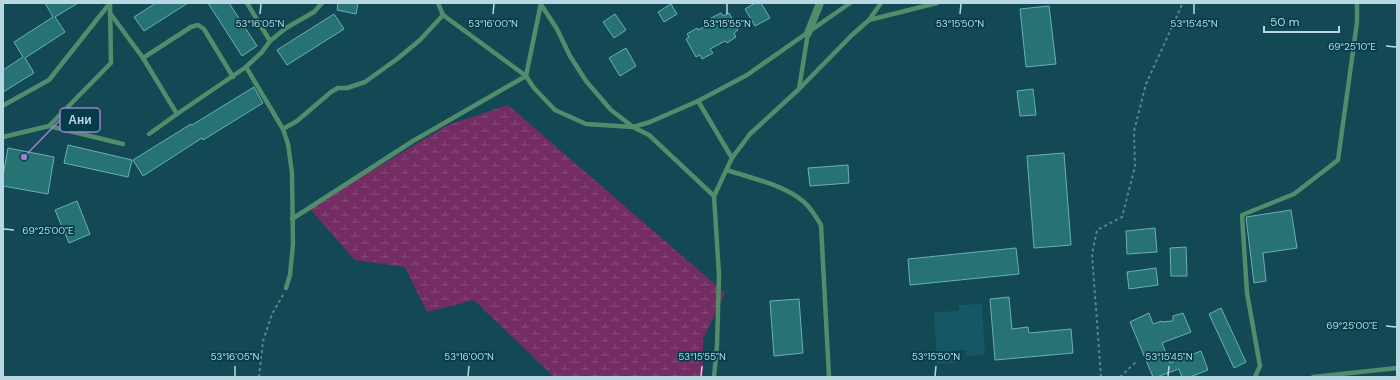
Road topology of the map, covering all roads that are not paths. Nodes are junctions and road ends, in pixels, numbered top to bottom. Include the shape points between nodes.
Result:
1 (110, 3) edge
2 (247, 3) edge
3 (322, 3) edge
4 (438, 3) edge
5 (820, 3) edge
6 (850, 3) edge
7 (881, 3) edge
8 (937, 3) edge
9 (1357, 3) edge
10 (541, 5) edge
11 (110, 13) junction
12 (443, 16) junction
13 (869, 20) junction
14 (808, 33) junction
15 (270, 41) junction
16 (143, 58) junction
17 (246, 67) junction
18 (526, 76) junction
19 (233, 77) junction
20 (799, 89) junction
21 (698, 101) junction
22 (4, 105) edge
23 (177, 114) junction
24 (49, 126) junction
25 (633, 127) junction
26 (283, 129) junction
27 (149, 134) dead end
28 (3, 137) edge
29 (123, 144) dead end
30 (732, 158) junction
31 (727, 170) junction
32 (714, 196) junction
33 (292, 219) junction
34 (286, 288) road end
35 (1397, 368) edge
36 (714, 377) edge
37 (829, 377) edge
38 (1255, 377) edge
39 (1313, 377) edge

1 - 11 lane
1 - 22 lane via 49,80
2 - 15 lane
3 - 15 lane via 314,12 286,28
4 - 12 lane
5 - 14 street
6 - 14 lane
7 - 13 lane
8 - 13 lane
9 - 38 lane via 1357,22 1338,160 1294,194 1242,215 1247,293 1260,366
10 - 18 lane
10 - 25 lane via 586,81 610,110
11 - 16 lane
11 - 24 lane via 111,63
12 - 18 lane
12 - 26 lane via 420,40 385,68 365,82 331,92 297,121
13 - 20 lane
14 - 20 lane
14 - 21 lane via 747,75
15 - 17 lane
16 - 19 lane via 198,25 204,29
16 - 23 lane
17 - 19 lane
17 - 26 lane
18 - 25 lane via 555,110 586,124
18 - 33 lane via 413,141
19 - 23 lane
20 - 30 lane via 750,134
21 - 25 lane
21 - 30 lane
23 - 27 lane
24 - 28 lane
24 - 29 lane
25 - 32 lane via 649,135
26 - 33 lane via 292,173
30 - 31 lane
31 - 32 lane
31 - 37 lane via 778,186 805,202 821,225
32 - 36 lane via 718,275
33 - 34 lane via 293,244
35 - 39 lane

